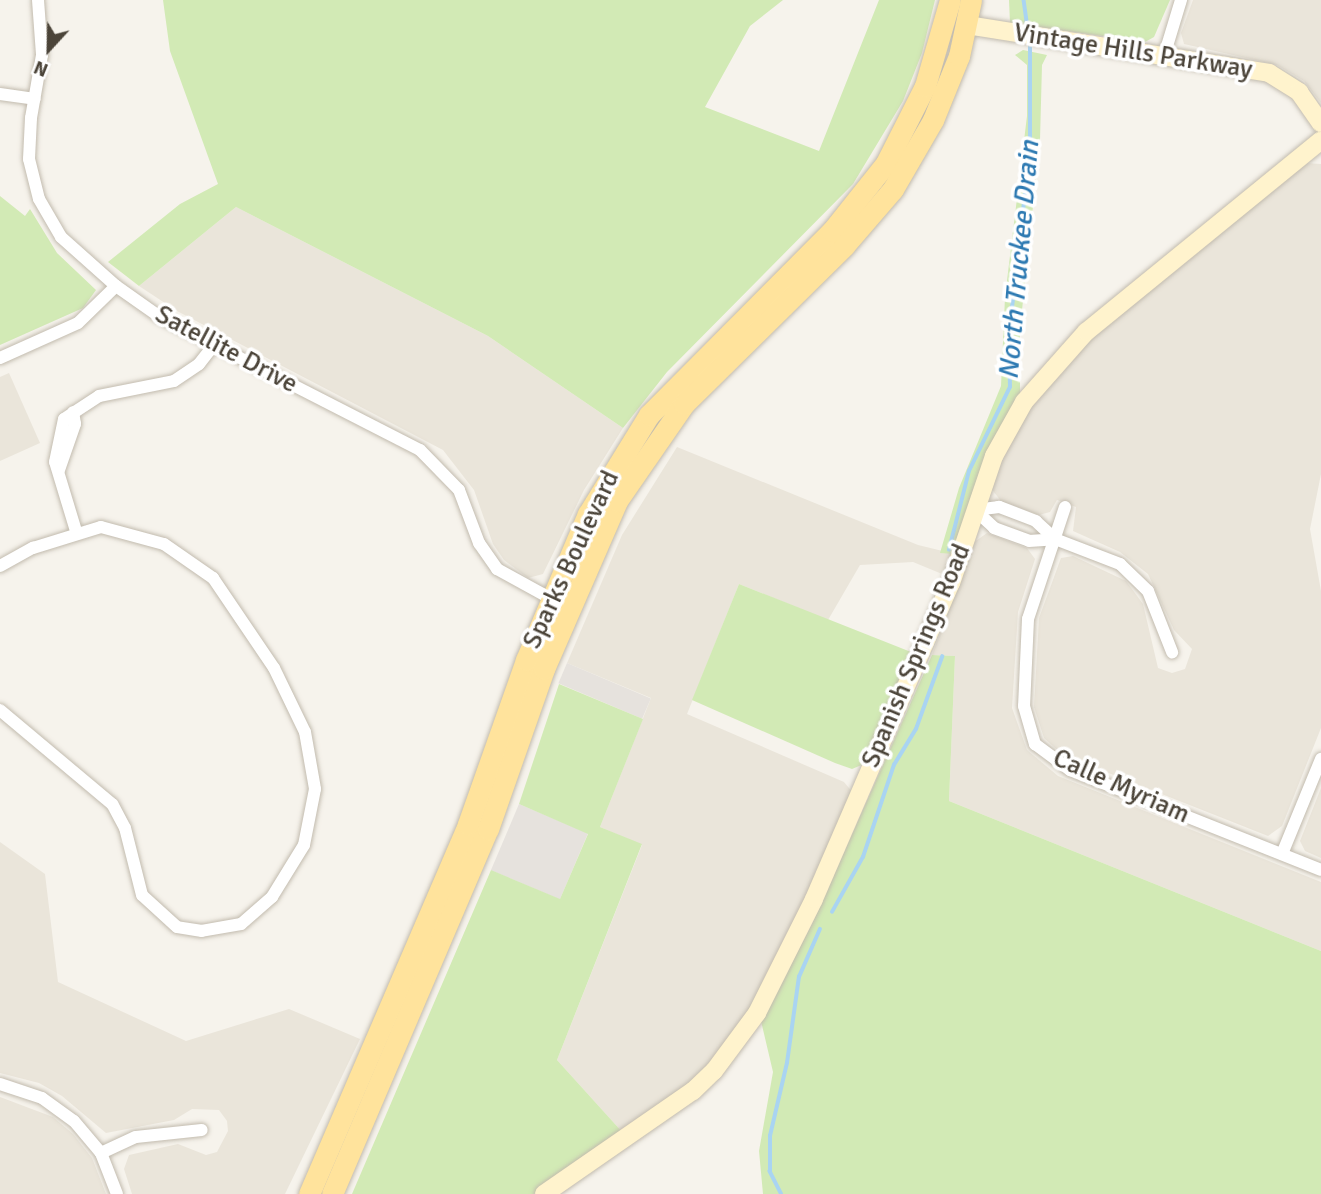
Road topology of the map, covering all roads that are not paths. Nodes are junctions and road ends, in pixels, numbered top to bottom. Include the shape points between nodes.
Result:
1 (38, 0) edge
2 (950, 0) edge
3 (960, 0) edge
4 (971, 0) edge
5 (1181, 0) edge
6 (967, 25) junction
7 (1164, 56) junction
8 (925, 86) junction
9 (0, 94) edge
10 (35, 99) junction
11 (1321, 123) edge
12 (1321, 140) edge
13 (116, 286) junction
14 (214, 345) junction
15 (0, 358) edge
16 (1065, 507) dead end
17 (975, 510) junction
18 (76, 531) junction
19 (1055, 539) junction
20 (0, 566) edge
21 (560, 603) junction
22 (1172, 652) dead end
23 (0, 710) edge
24 (1321, 759) edge
25 (1282, 854) junction
26 (1321, 870) edge
27 (0, 1084) edge
28 (375, 1094) junction
29 (202, 1129) dead end
30 (101, 1153) junction
31 (117, 1194) edge
32 (309, 1194) edge
33 (322, 1194) edge
34 (332, 1194) edge
35 (544, 1194) edge

1 - 10 street, Satellite Drive via 43,35
2 - 8 main road, Sparks Boulevard
3 - 6 main road via 958,12
4 - 6 main road, Sparks Boulevard
5 - 7 street
6 - 7 street, Vintage Hills Parkway
6 - 8 main road via 954,36 940,68
6 - 21 main road, Sparks Boulevard via 933,120 893,189 845,246 684,404 617,501
7 - 11 street, Vintage Hills Parkway via 1269,74 1299,92
8 - 21 main road, Sparks Boulevard via 886,163 861,198 677,382 628,444 588,514
9 - 10 street
10 - 13 street, Satellite Drive via 29,159 39,199 61,237
12 - 17 street, Spanish Springs Road via 1069,348 1007,430
13 - 14 street, Satellite Drive via 160,317
13 - 15 street via 78,323
14 - 18 street via 199,364 174,381 99,396 64,419 63,441 55,462
14 - 21 street, Satellite Drive via 436,461 459,490 488,559 511,580
16 - 19 street, Calle Myriam
17 - 19 street via 999,508 1024,517 1045,527
17 - 19 street via 994,528 1029,541
17 - 35 street, Spanish Springs Road via 936,619 814,899 757,1013 737,1043 693,1091
18 - 20 street
18 - 23 street via 101,527 132,532 164,544 213,578 274,668 305,732 316,789 303,845 272,897 241,924 202,931 177,927 142,895 125,828 112,804
19 - 22 street via 1109,558 1130,571 1148,591
19 - 25 street, Calle Myriam via 1028,619 1024,706 1035,744 1070,770
21 - 28 main road, Sparks Boulevard via 492,820
21 - 32 main road, Sparks Boulevard
24 - 25 street
25 - 26 street, Calle Myriam
27 - 30 street via 24,1090 60,1109
28 - 33 main road
28 - 34 main road, Sparks Boulevard
29 - 30 street via 136,1137
30 - 31 street

